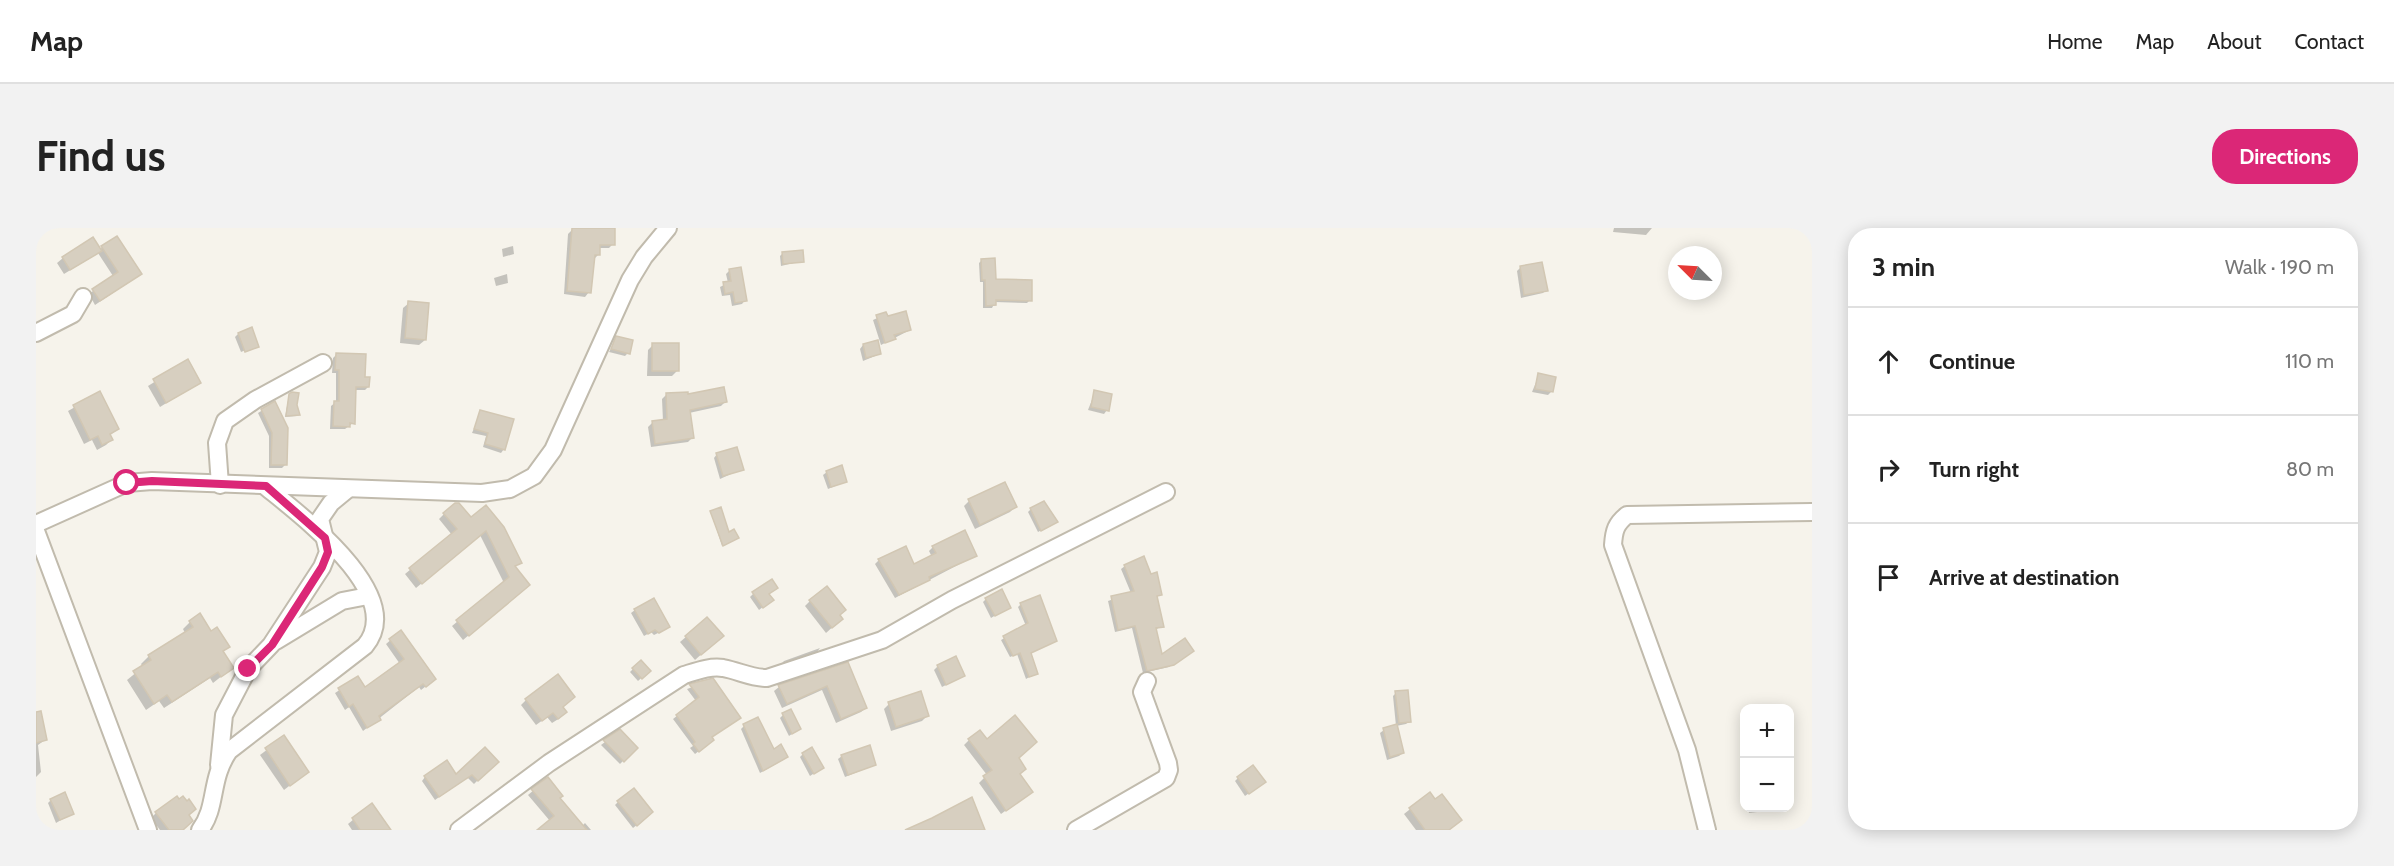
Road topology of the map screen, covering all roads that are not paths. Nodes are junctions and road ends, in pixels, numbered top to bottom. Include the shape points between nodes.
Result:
1 (668, 228) edge
2 (83, 297) dead end
3 (36, 333) edge
4 (323, 363) dead end
5 (220, 485) junction
6 (266, 486) junction
7 (348, 489) junction
8 (1166, 492) dead end
9 (1812, 512) edge
10 (36, 524) edge
11 (36, 531) edge
12 (325, 538) junction
13 (368, 596) junction
14 (272, 645) junction
15 (1147, 681) dead end
16 (219, 766) junction
17 (148, 830) edge
18 (200, 830) edge
19 (459, 830) edge
20 (1076, 830) edge
21 (1707, 830) edge

1 - 7 street via 630,280 553,450 534,477 510,489 482,493
2 - 3 street via 73,314
4 - 5 street via 255,400 225,422 217,443
5 - 6 street
5 - 10 street via 127,483
6 - 7 street
6 - 12 street
7 - 12 street via 323,513 321,528
8 - 19 street via 952,600 882,640 767,678 721,668 684,675 549,763
9 - 21 street via 1627,515 1614,530 1613,544 1687,750
11 - 17 street
12 - 13 street via 357,572
12 - 14 street via 328,552 322,567
13 - 14 street via 342,601
13 - 16 street via 375,622 369,641 237,745
14 - 16 street via 248,669 224,715
15 - 20 street via 1142,692 1168,763 1166,778
16 - 18 street via 211,806

